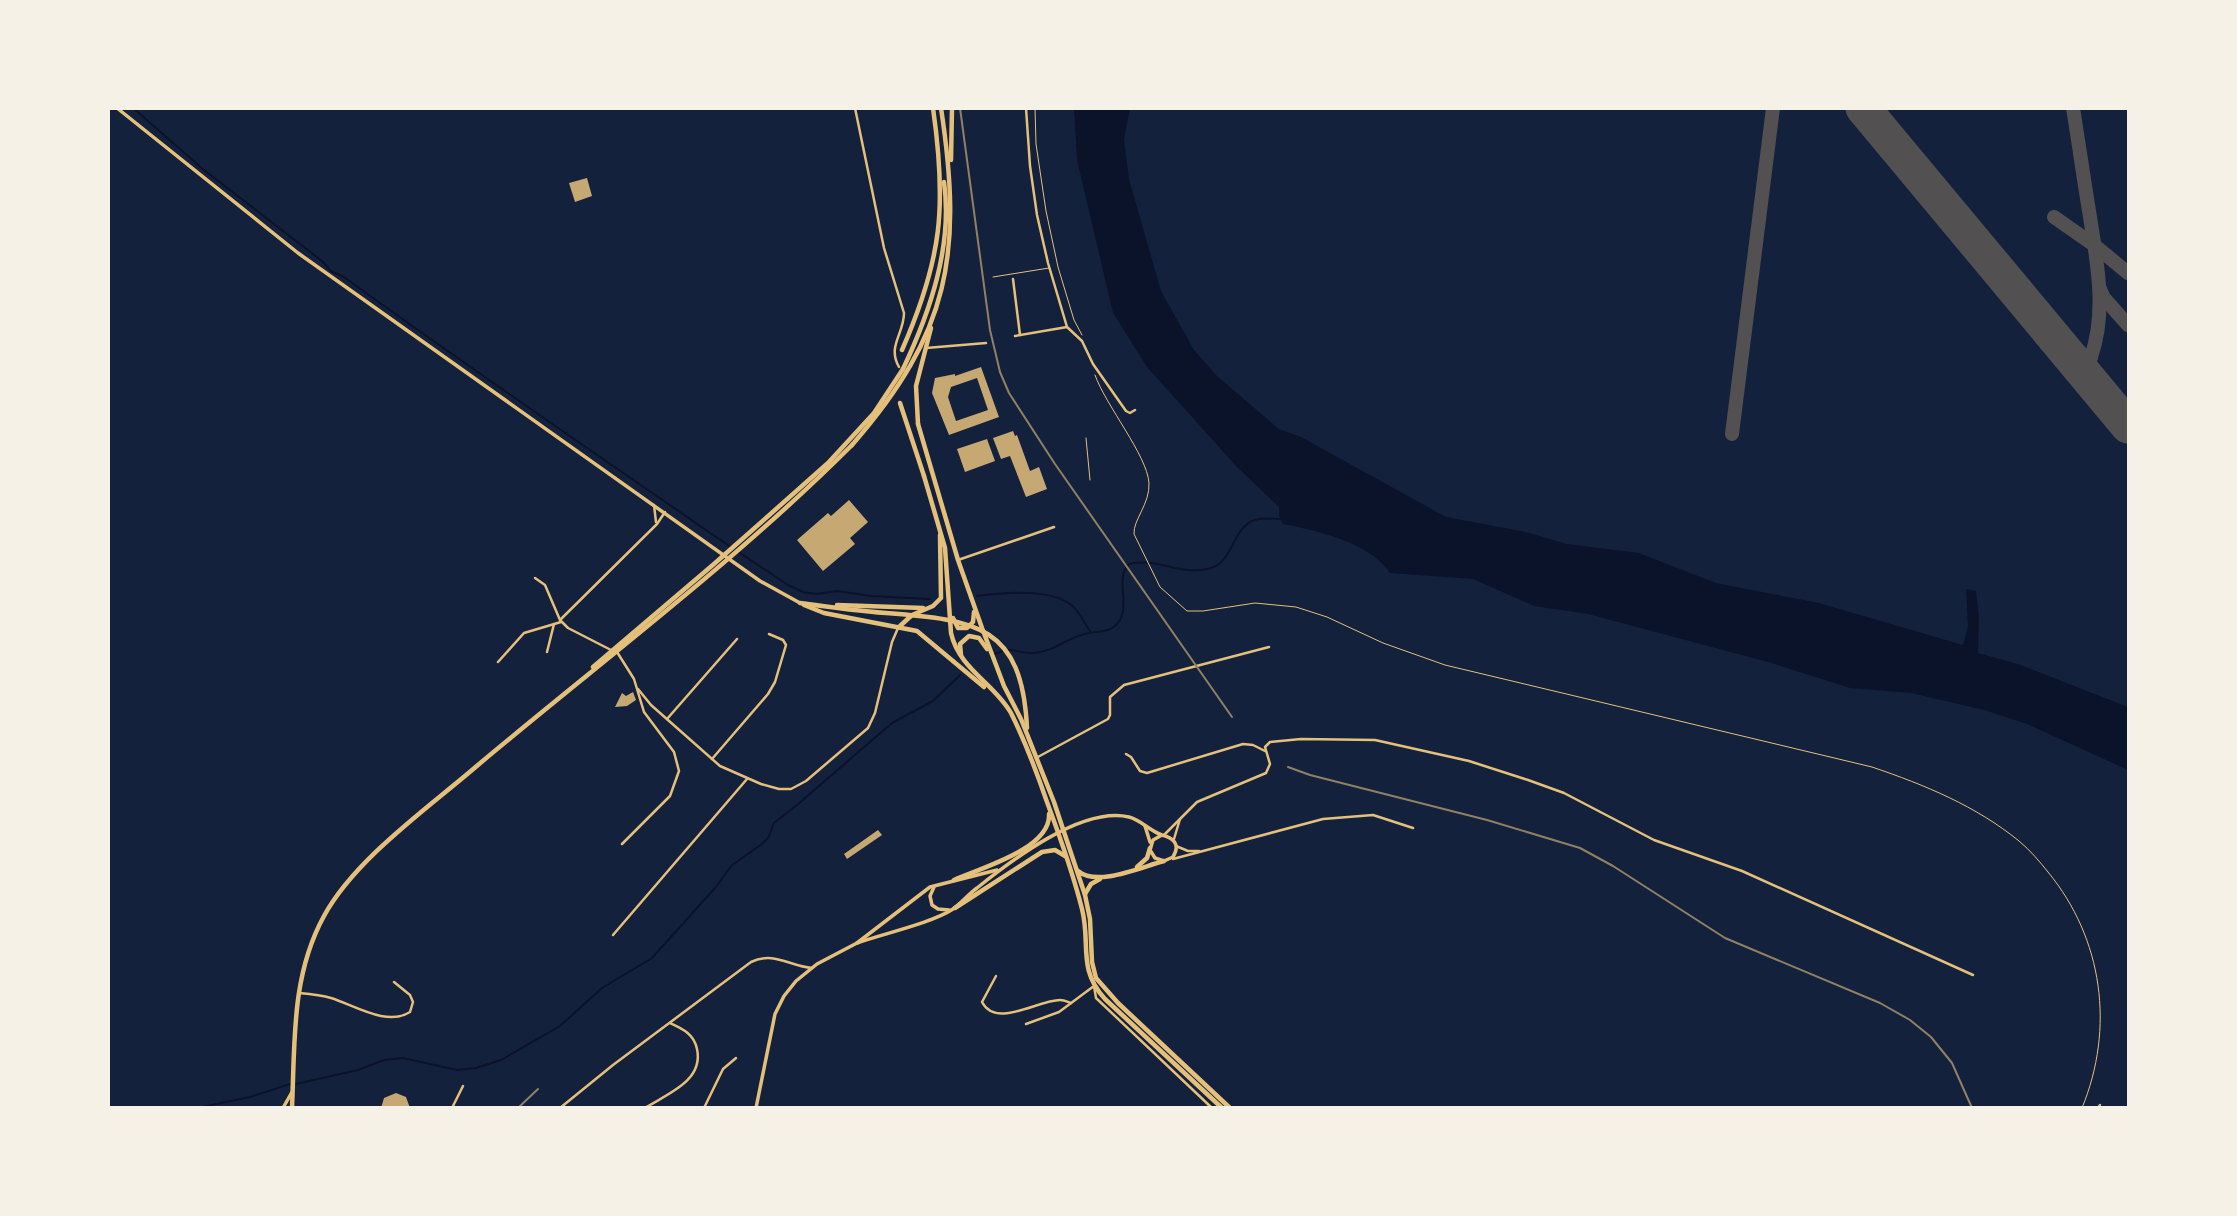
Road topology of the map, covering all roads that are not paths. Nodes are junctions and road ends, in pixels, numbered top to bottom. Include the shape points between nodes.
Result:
1 (117, 108) edge
2 (855, 108) edge
3 (933, 108) edge
4 (941, 108) edge
5 (952, 108) edge
6 (1027, 108) edge
7 (941, 167) junction
8 (950, 178) junction
9 (1049, 268) junction
10 (993, 277) dead end
11 (1013, 279) dead end
12 (932, 321) junction
13 (1067, 327) junction
14 (986, 343) dead end
15 (926, 348) junction
16 (902, 350) dead end
17 (901, 368) junction
18 (900, 403) dead end
19 (1135, 410) dead end
20 (654, 505) junction
21 (665, 512) junction
22 (657, 524) junction
23 (940, 524) junction
24 (1054, 527) dead end
25 (744, 541) junction
26 (958, 560) junction
27 (535, 578) dead end
28 (800, 603) junction
29 (821, 605) junction
30 (950, 607) junction
31 (974, 607) junction
32 (923, 608) junction
33 (560, 621) junction
34 (554, 623) junction
35 (900, 626) junction
36 (769, 634) dead end
37 (737, 639) dead end
38 (1269, 647) dead end
39 (614, 651) junction
40 (547, 652) dead end
41 (992, 655) junction
42 (963, 661) junction
43 (498, 662) dead end
44 (638, 689) junction
45 (989, 689) junction
46 (667, 719) junction
47 (1027, 736) junction
48 (1265, 751) junction
49 (1126, 754) dead end
50 (1036, 758) junction
51 (712, 759) junction
52 (747, 779) junction
53 (1049, 806) junction
54 (1181, 816) junction
55 (1144, 824) junction
56 (1413, 828) dead end
57 (1163, 835) junction
58 (1174, 840) junction
59 (622, 844) dead end
60 (1150, 846) junction
61 (1176, 846) junction
62 (1206, 851) junction
63 (1065, 856) junction
64 (1167, 860) junction
65 (1007, 865) junction
66 (1133, 869) junction
67 (1077, 871) junction
68 (1102, 878) junction
69 (954, 880) junction
70 (937, 885) junction
71 (1085, 895) junction
72 (953, 909) junction
73 (613, 935) dead end
74 (857, 943) junction
75 (812, 968) junction
76 (996, 975) dead end
77 (1973, 975) dead end
78 (394, 982) dead end
79 (1094, 986) junction
80 (298, 993) junction
81 (1071, 1003) junction
82 (670, 1023) junction
83 (1026, 1024) dead end
84 (736, 1058) dead end
85 (1178, 1072) junction
86 (463, 1086) dead end
87 (293, 1090) junction
88 (283, 1108) edge
89 (292, 1108) edge
90 (452, 1108) edge
91 (560, 1108) edge
92 (645, 1108) edge
93 (704, 1108) edge
94 (755, 1108) edge
95 (1212, 1108) edge
96 (1222, 1108) edge
97 (1230, 1108) edge

1 - 20 street via 298,253
2 - 17 street via 884,248 904,313 893,352
3 - 7 main road
4 - 8 main road
5 - 8 main road
6 - 9 street via 1032,184
7 - 16 main road via 936,250
7 - 17 main road via 945,202 940,259 929,307
8 - 12 main road via 949,246
9 - 10 lane
9 - 13 street
11 - 13 street via 1017,335
12 - 15 main road
12 - 25 main road via 901,385 852,445 818,480
13 - 19 street via 1082,341 1126,411
14 - 15 street
15 - 26 main road via 916,386 918,424
17 - 25 main road via 883,402 845,445
18 - 23 main road
20 - 21 street
20 - 22 street
21 - 22 street
21 - 28 street via 760,581
22 - 33 street
23 - 30 main road
23 - 32 main road via 942,594 936,603
24 - 26 street
25 - 39 main road
26 - 31 main road
27 - 33 street via 545,585
28 - 29 main road
28 - 35 main road
29 - 32 main road
29 - 47 main road via 957,620 984,632 1001,646 1022,681
30 - 31 main road via 955,624 963,629 970,628
30 - 42 main road via 952,637
31 - 41 main road
32 - 35 main road
33 - 34 street
33 - 39 street
34 - 40 street
34 - 43 street via 524,633
35 - 45 main road via 923,634
35 - 52 street via 874,716 860,737 795,788 779,789
36 - 51 street via 786,645 772,688
37 - 46 street
38 - 50 street via 1124,685 1110,697 1106,720
39 - 44 street via 629,668
39 - 80 main road via 354,874 313,937
41 - 42 main road via 980,639 970,636 960,644
41 - 47 main road
42 - 45 main road
44 - 46 street
44 - 59 street via 643,709 674,752 678,774 670,796
45 - 53 main road via 1011,714
46 - 51 street
47 - 50 main road
48 - 49 street via 1243,744 1147,773
48 - 54 street via 1270,763 1266,773 1206,797
48 - 77 street via 1275,740 1364,739 1479,764 1564,793 1654,840 1742,871
50 - 67 main road
51 - 52 street
52 - 73 street
53 - 63 main road
53 - 69 main road via 1049,824 1039,838
54 - 57 street
54 - 58 street
55 - 57 street
55 - 60 street
55 - 65 street via 1123,816 1079,822
56 - 62 street via 1373,815 1343,816
57 - 58 street
57 - 60 street
58 - 61 street
60 - 64 street via 1153,857
60 - 66 main road via 1145,860
61 - 62 street
61 - 64 street
62 - 64 street
63 - 72 main road via 1055,850 1042,852
63 - 79 main road via 1083,913 1086,963
64 - 66 main road
65 - 69 street via 985,875
65 - 72 street
66 - 68 main road
67 - 68 main road
67 - 71 main road
68 - 71 main road via 1091,884
69 - 70 street
70 - 72 street via 930,893 931,904
70 - 74 street
71 - 97 main road via 1091,922 1091,962 1098,982
72 - 74 street
74 - 75 street
75 - 82 street via 775,958 757,960
75 - 94 street via 791,986 777,1009
76 - 81 street via 982,1002 993,1013 1060,1000
78 - 80 street via 413,1000 411,1009 401,1016 383,1016 329,997
79 - 81 street
79 - 85 main road
80 - 87 main road
81 - 83 street
82 - 91 street
82 - 92 street via 693,1038 697,1066 685,1082
84 - 93 street via 723,1069
85 - 95 street
85 - 96 main road
86 - 90 street
87 - 88 street
87 - 89 main road

